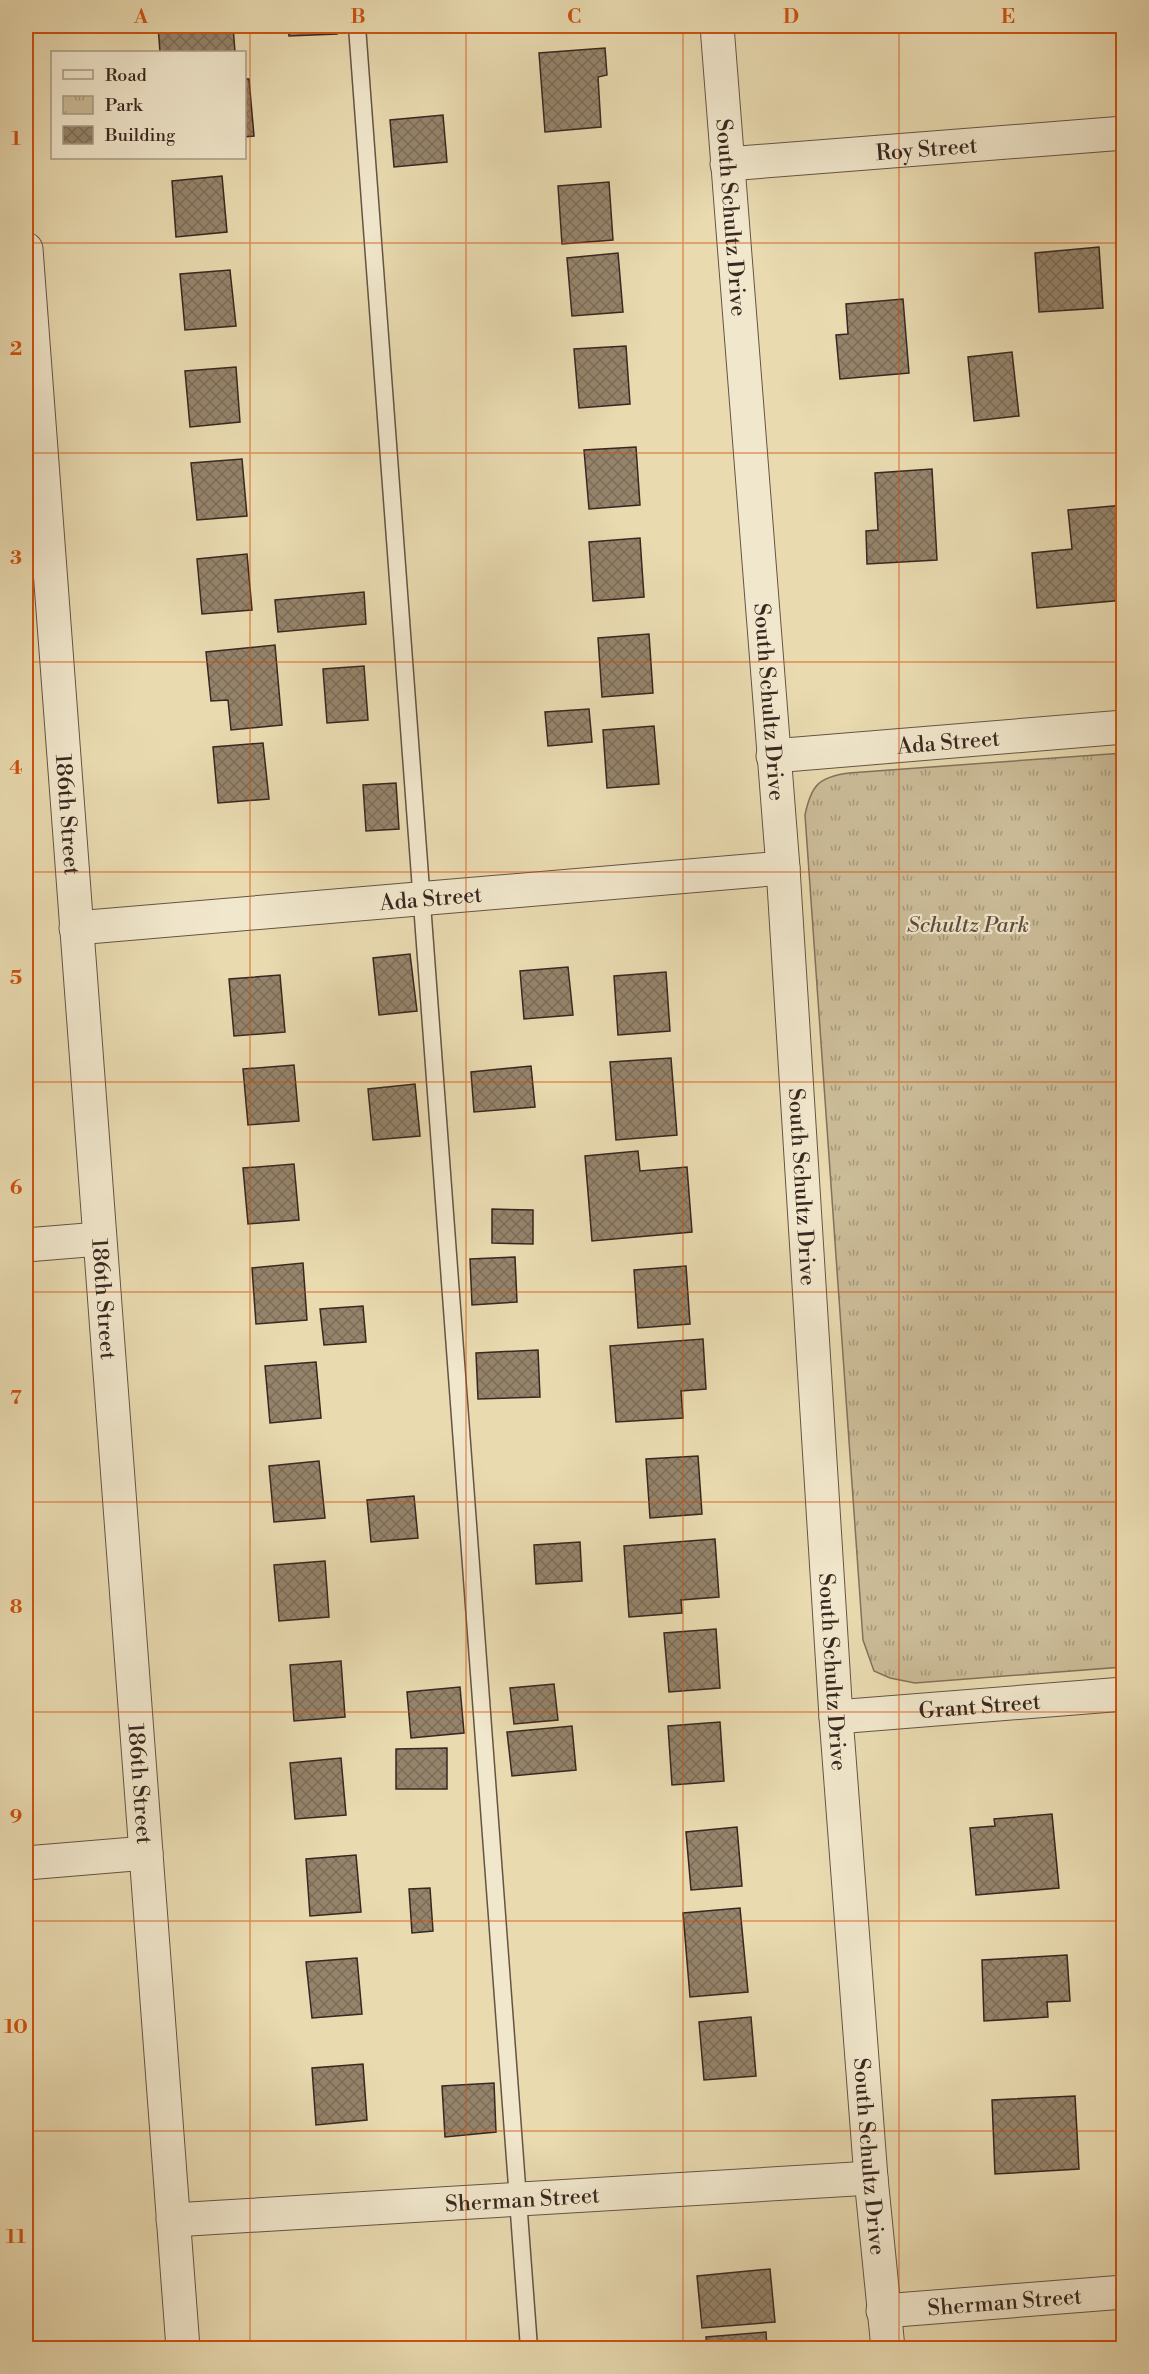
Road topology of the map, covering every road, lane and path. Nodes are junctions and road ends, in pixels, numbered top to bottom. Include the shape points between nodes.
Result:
1 (357, 26) edge
2 (717, 26) edge
3 (1124, 133) edge
4 (727, 164) junction
5 (26, 249) edge
6 (1124, 727) edge
7 (773, 756) junction
8 (783, 868) junction
9 (422, 898) junction
10 (76, 928) junction
11 (99, 1239) junction
12 (26, 1245) edge
13 (1124, 1694) edge
14 (836, 1717) junction
15 (146, 1853) junction
16 (26, 1863) edge
17 (871, 2178) junction
18 (518, 2199) junction
19 (173, 2220) junction
20 (1124, 2292) edge
21 (884, 2311) junction
22 (183, 2349) edge
23 (529, 2349) edge
24 (888, 2349) edge

1 - 9 lane
2 - 4 street, South Schultz Drive
3 - 4 street, Roy Street
4 - 7 street, South Schultz Drive
5 - 10 street, 186th Street
6 - 7 street, Ada Street
7 - 8 street, South Schultz Drive
8 - 9 street, Ada Street
8 - 14 street, South Schultz Drive
9 - 10 street, Ada Street
9 - 18 lane
10 - 11 street, 186th Street
11 - 12 street
11 - 15 street, 186th Street
13 - 14 street, Grant Street
14 - 17 street, South Schultz Drive
15 - 16 street
15 - 19 street, 186th Street
17 - 18 street, Sherman Street
17 - 21 street, South Schultz Drive
18 - 19 street, Sherman Street
18 - 23 lane
19 - 22 street, 186th Street
20 - 21 street, Sherman Street
21 - 24 street, South Schultz Drive

